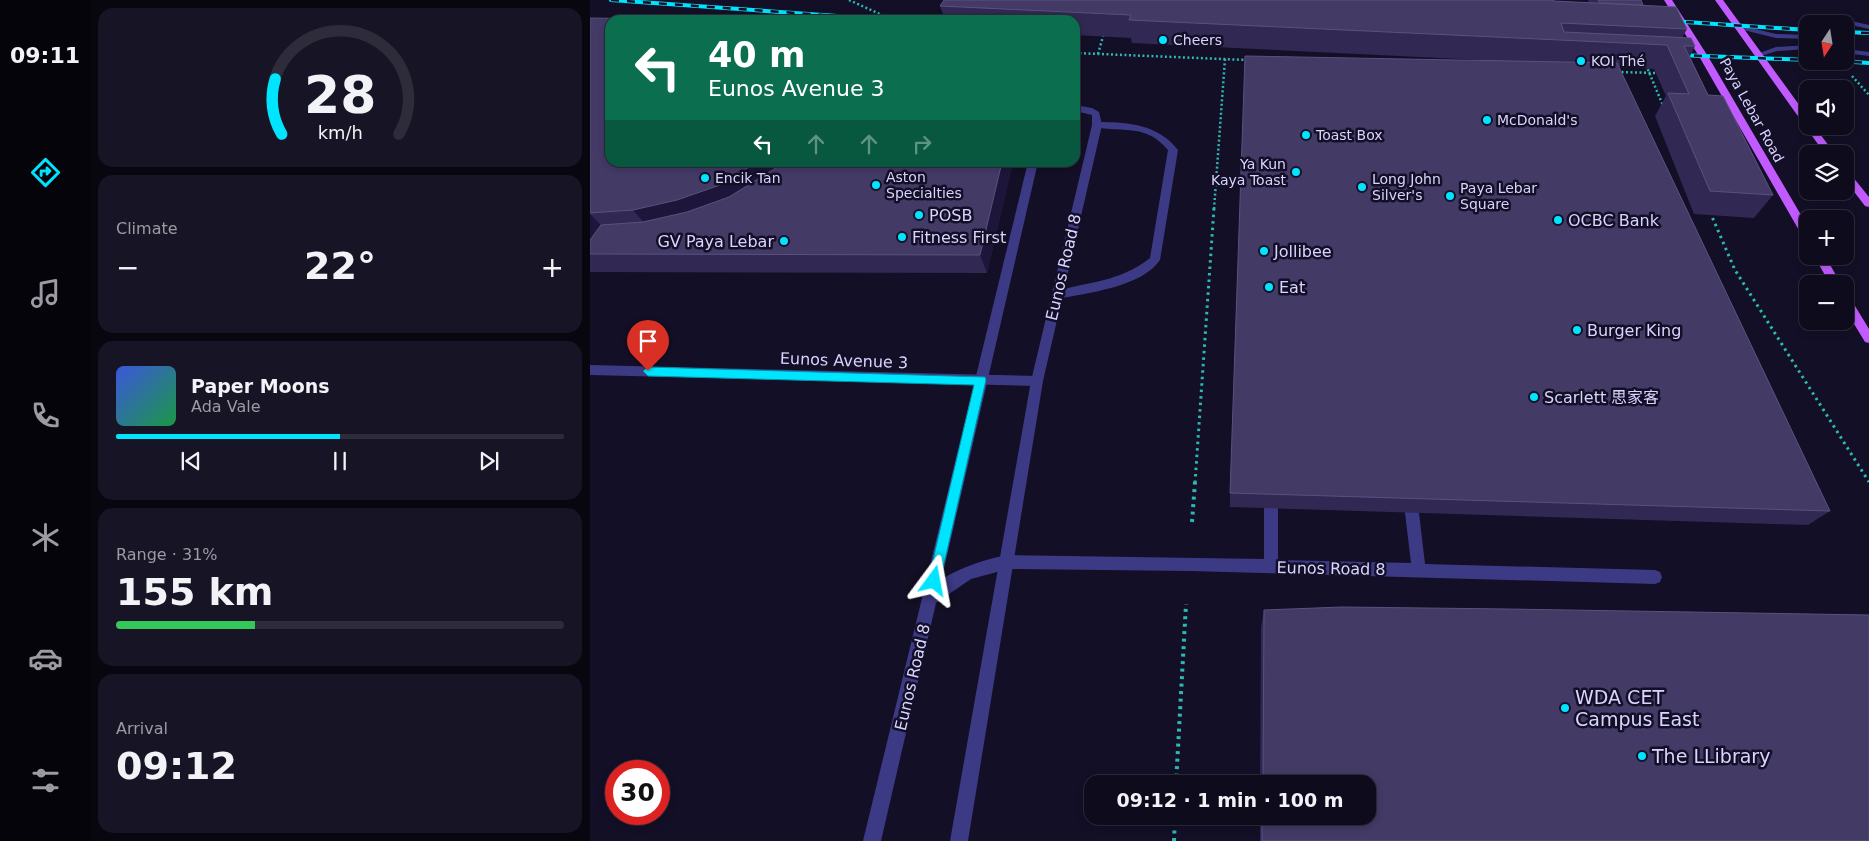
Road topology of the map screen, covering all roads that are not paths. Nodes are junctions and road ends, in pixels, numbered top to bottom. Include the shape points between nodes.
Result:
1 (1668, 0) edge
2 (1718, 0) edge
3 (1854, 24) edge
4 (1738, 26) junction
5 (1869, 27) edge
6 (1799, 37) edge
7 (1799, 47) edge
8 (1854, 52) edge
9 (1869, 54) edge
10 (1758, 55) junction
11 (1080, 109) edge
12 (1799, 112) edge
13 (1097, 126) junction
14 (1816, 135) edge
15 (1823, 145) edge
16 (1032, 167) edge
17 (1854, 185) edge
18 (1869, 204) edge
19 (1799, 221) edge
20 (1057, 295) junction
21 (1854, 314) edge
22 (1869, 338) edge
23 (590, 370) edge
24 (981, 380) junction
25 (1037, 381) junction
26 (1271, 508) edge
27 (1412, 513) edge
28 (1008, 562) junction
29 (1271, 567) junction
30 (1419, 569) junction
31 (1655, 577) dead end
32 (930, 600) junction
33 (872, 841) edge
34 (959, 841) edge

1 - 19 main road, Paya Lebar Road via 1717,76
2 - 4 main road, Paya Lebar Road
3 - 5 street
4 - 6 street via 1776,36
4 - 10 main road, Paya Lebar Road
7 - 10 street via 1776,48
8 - 9 street
10 - 12 main road, Paya Lebar Road
11 - 13 street via 1096,114
13 - 20 street, Eunos Road 8
13 - 20 street via 1128,125 1155,132 1173,150 1154,260 1128,279
14 - 15 main road, Paya Lebar Road
16 - 24 street, Eunos Road 8
17 - 18 main road
20 - 25 street, Eunos Road 8
21 - 22 main road
23 - 24 street, Eunos Avenue 3
24 - 25 street, Eunos Avenue 3
24 - 32 street, Eunos Road 8
25 - 28 street, Eunos Road 8
26 - 29 street
27 - 30 street
28 - 29 street, Eunos Road 8
28 - 32 street via 968,571
28 - 34 street, Eunos Road 8
29 - 30 street, Eunos Road 8
30 - 31 street, Eunos Road 8
32 - 33 street, Eunos Road 8

